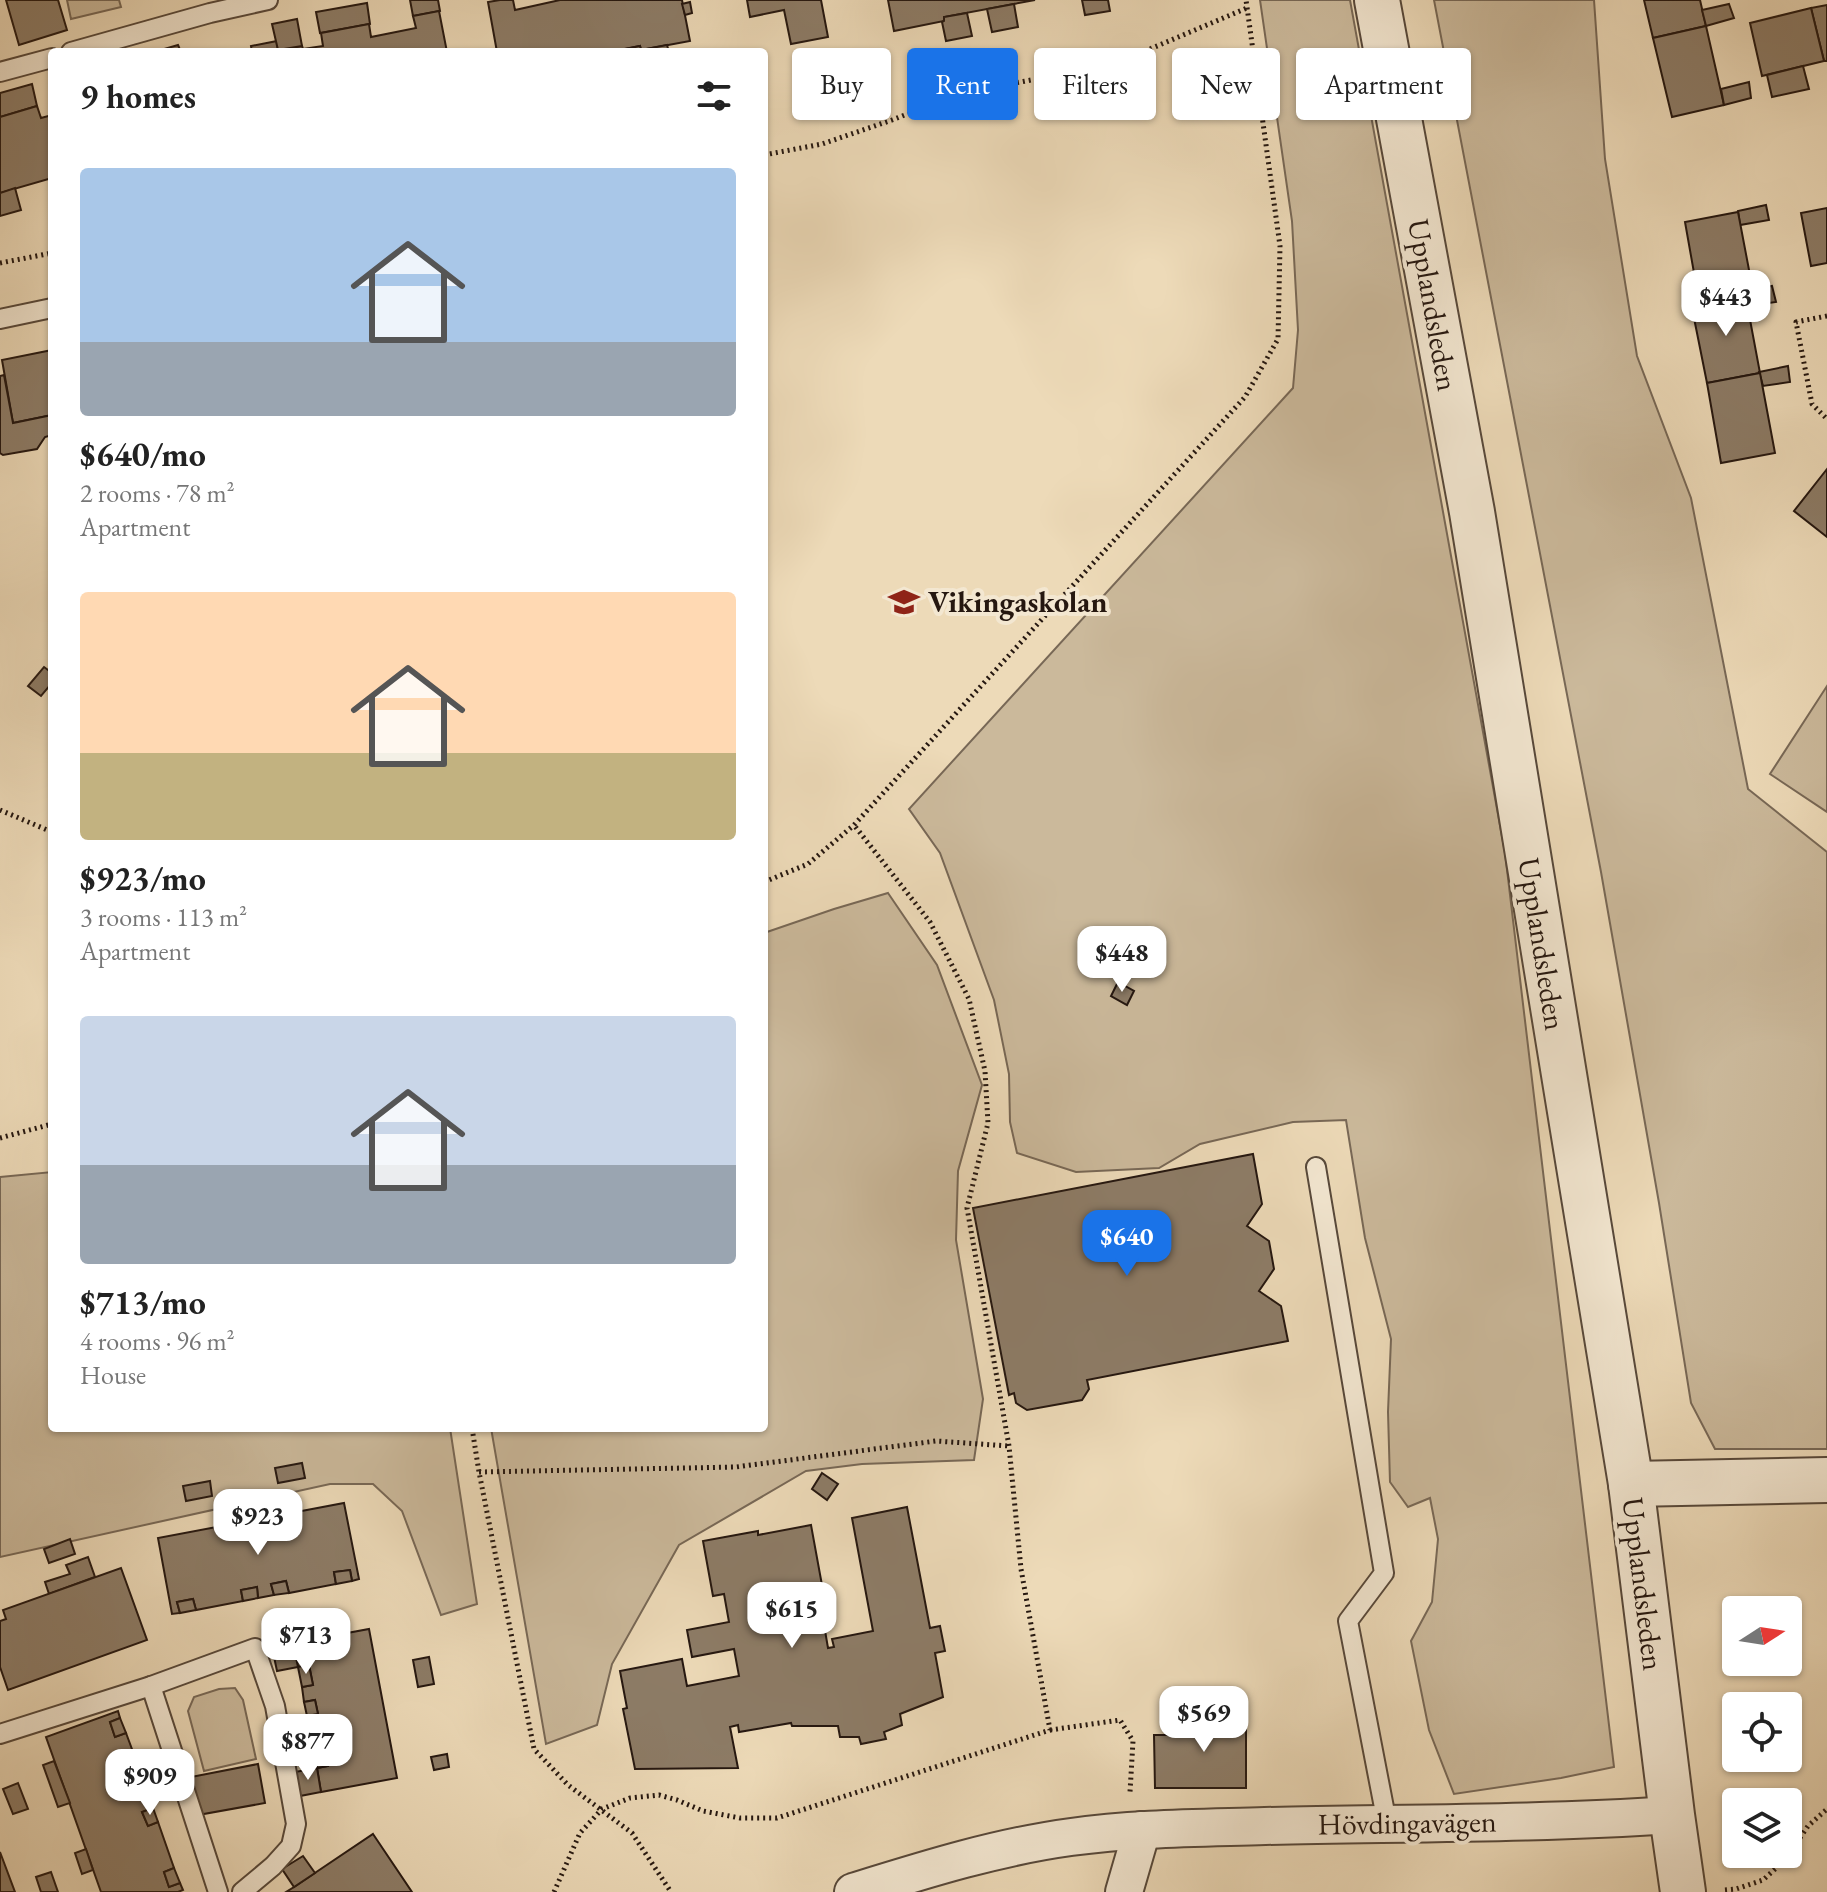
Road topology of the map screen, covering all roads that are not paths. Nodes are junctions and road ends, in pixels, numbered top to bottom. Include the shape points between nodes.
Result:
1 (268, 0) edge
2 (1377, 0) edge
3 (85, 48) edge
4 (48, 59) edge
5 (0, 72) edge
6 (48, 309) edge
7 (0, 319) edge
8 (1316, 1167) dead end
9 (1827, 1480) edge
10 (1631, 1484) junction
11 (151, 1686) junction
12 (0, 1734) edge
13 (1672, 1815) junction
14 (1387, 1823) junction
15 (1142, 1830) junction
16 (1703, 1891) edge
17 (218, 1892) edge
18 (242, 1892) edge
19 (853, 1892) edge
20 (1124, 1892) edge

1 - 3 lane
2 - 10 street, Upplandsleden via 1472,512
4 - 5 lane
6 - 7 lane
8 - 14 lane via 1384,1573 1348,1621
9 - 10 street
10 - 13 street, Upplandsleden
11 - 12 lane
11 - 17 lane
11 - 18 lane via 255,1648 275,1706 296,1824 291,1846
13 - 14 street, Hövdingavägen
13 - 16 street, Upplandsleden
14 - 15 street, Hövdingavägen
15 - 19 street, Hövdingavägen via 1070,1837 969,1858
15 - 20 street

